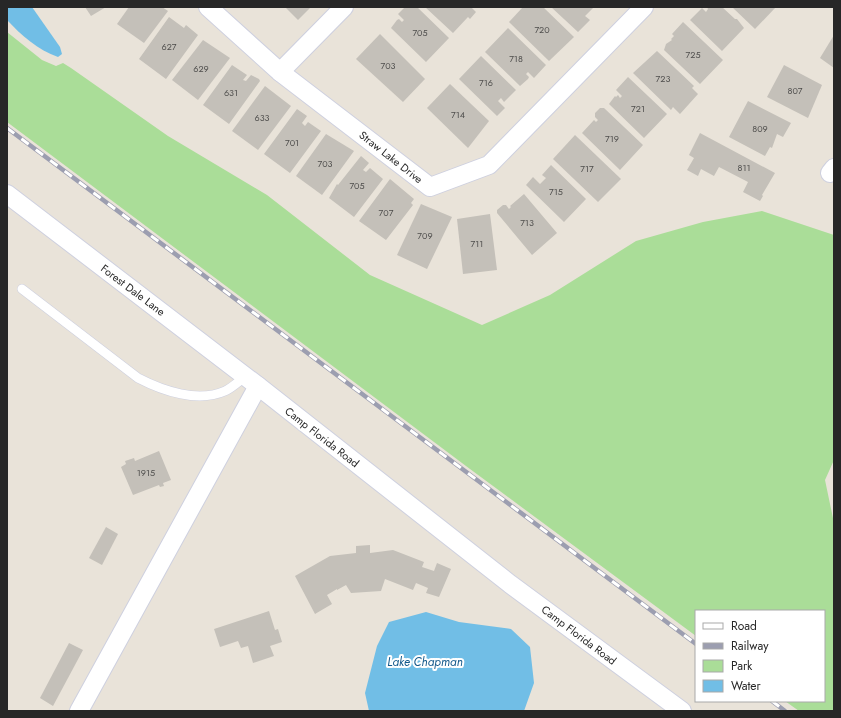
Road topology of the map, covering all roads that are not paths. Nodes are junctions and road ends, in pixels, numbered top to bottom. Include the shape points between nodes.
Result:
1 (208, 7) edge
2 (344, 7) edge
3 (644, 7) edge
4 (280, 72) junction
5 (7, 194) edge
6 (22, 289) dead end
7 (252, 381) junction
8 (79, 711) edge
9 (682, 711) edge

1 - 4 street, Straw Lake Drive
2 - 4 street
3 - 4 street, Straw Lake Drive via 488,165 430,187
5 - 7 street, Forest Dale Lane
6 - 7 lane via 138,378 154,386 194,396 213,395
7 - 8 street
7 - 9 street, Camp Florida Road via 510,584

